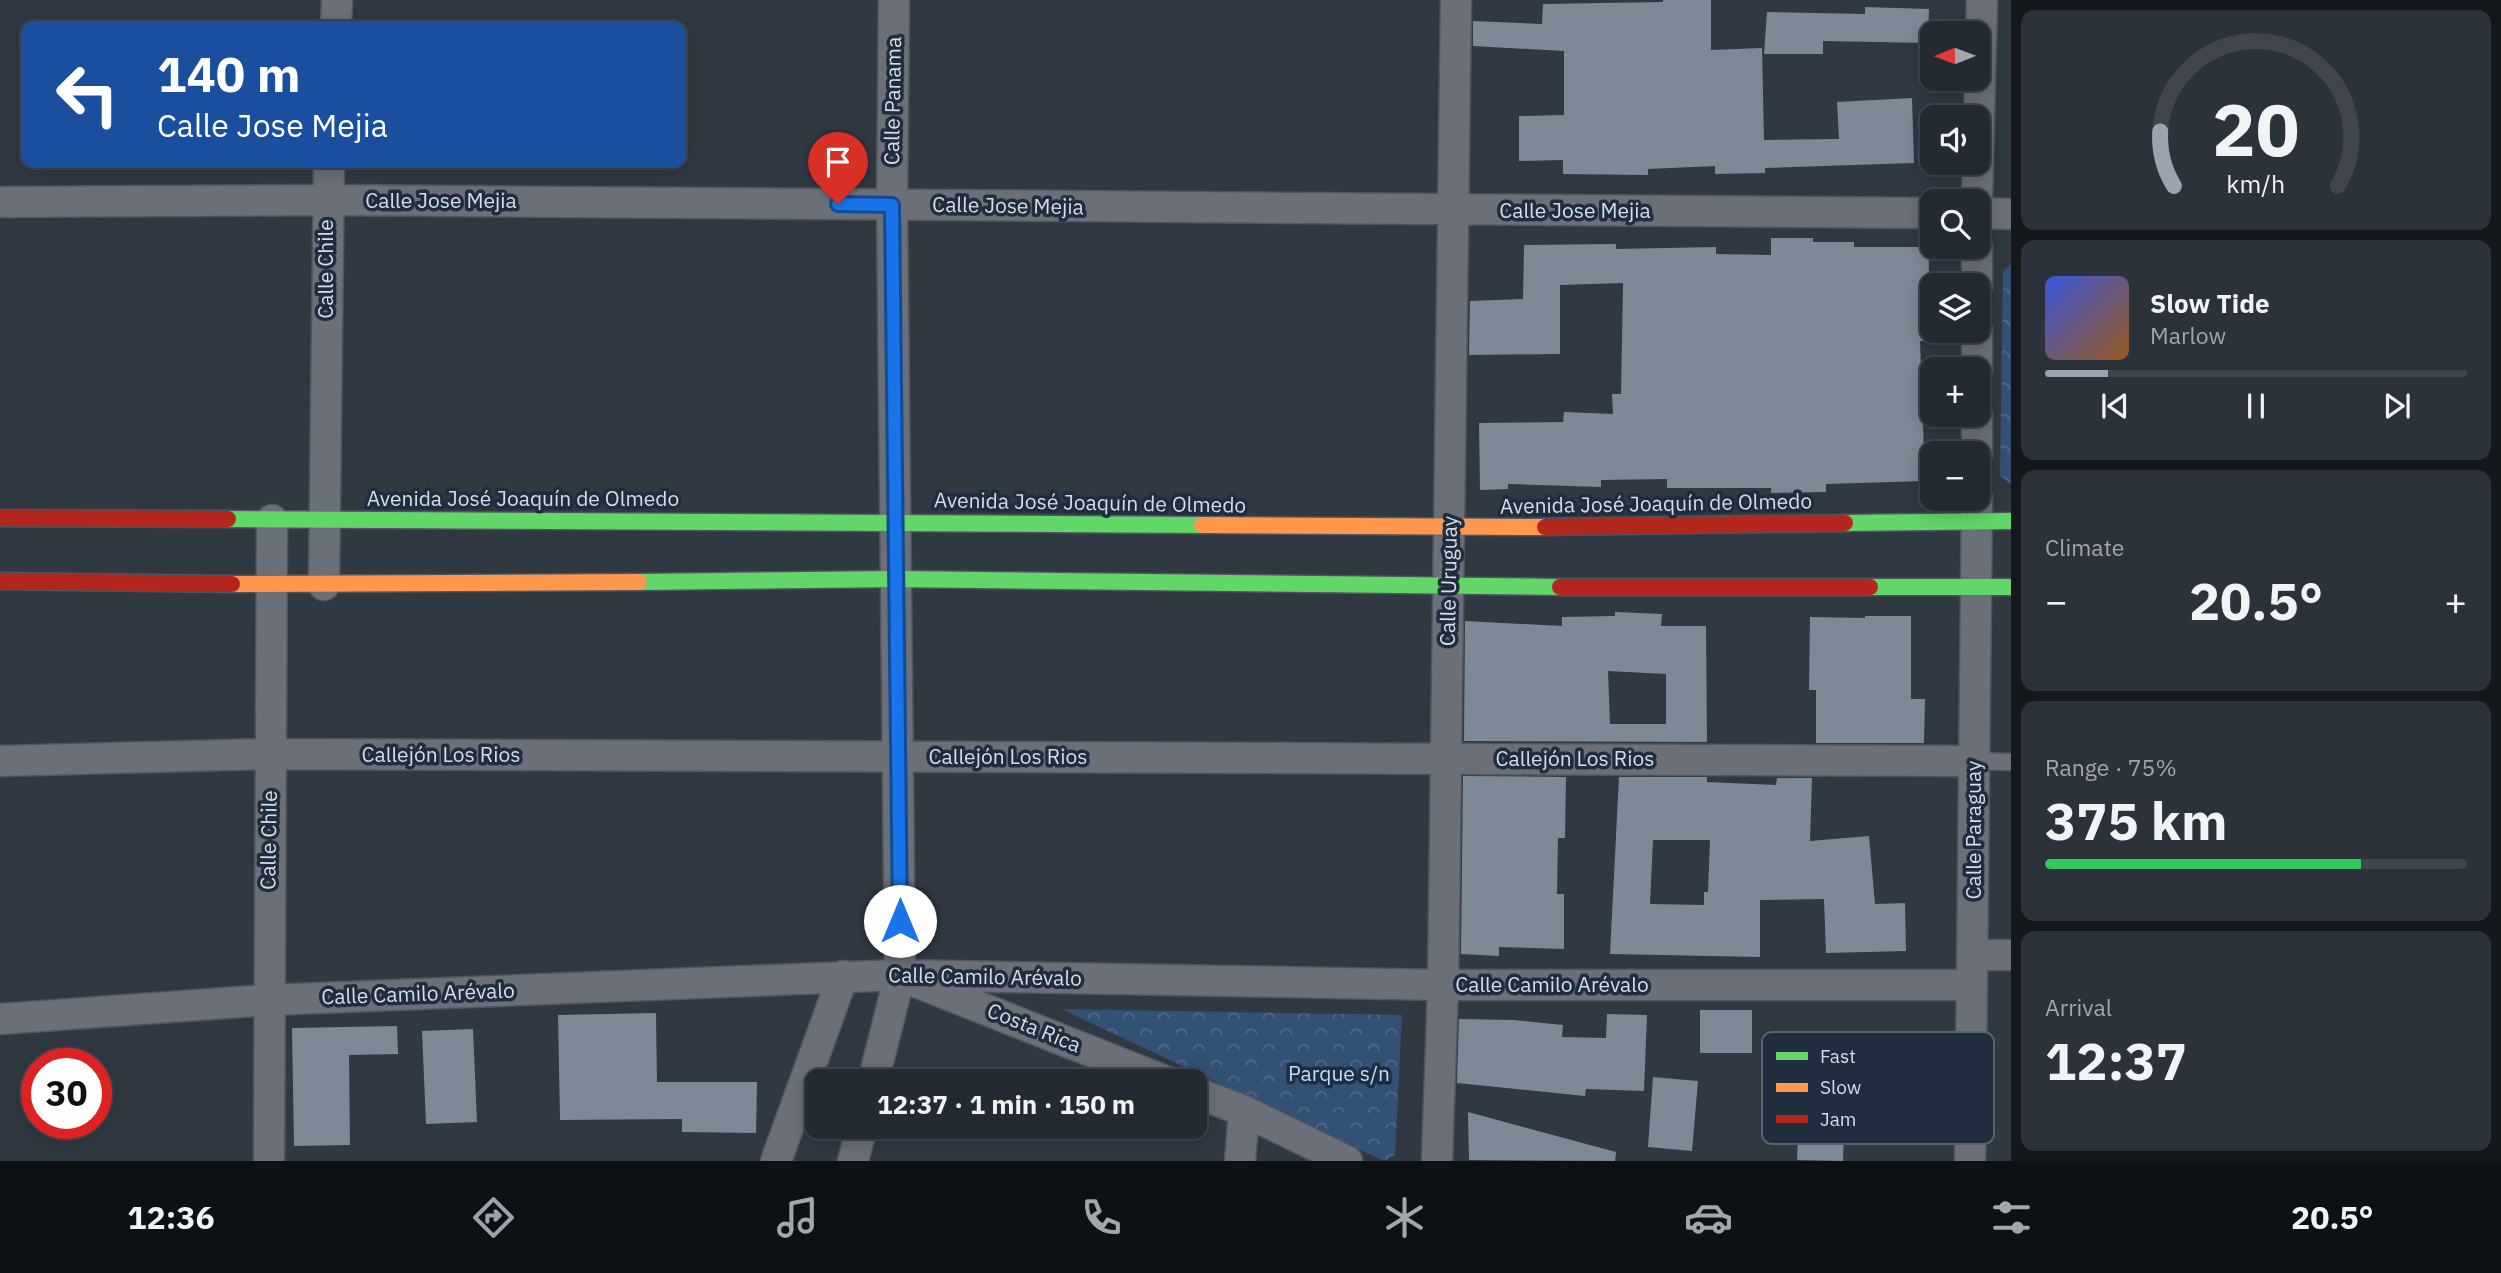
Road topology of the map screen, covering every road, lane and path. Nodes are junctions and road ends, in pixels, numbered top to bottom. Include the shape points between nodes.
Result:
1 (337, 0) edge
2 (894, 0) edge
3 (1456, 0) edge
4 (1982, 0) edge
5 (336, 21) edge
6 (329, 168) edge
7 (1977, 189) edge
8 (327, 200) junction
9 (0, 202) edge
10 (892, 205) junction
11 (1453, 210) junction
12 (1920, 213) edge
13 (1990, 214) edge
14 (2011, 214) edge
15 (1922, 511) edge
16 (1978, 511) edge
17 (1984, 511) edge
18 (0, 518) edge
19 (324, 519) junction
20 (272, 520) junction
21 (2011, 521) edge
22 (895, 522) junction
23 (1450, 528) junction
24 (896, 579) junction
25 (0, 581) edge
26 (272, 584) junction
27 (324, 585) junction
28 (1448, 587) junction
29 (1975, 587) junction
30 (2011, 587) edge
31 (270, 754) junction
32 (899, 757) junction
33 (1446, 758) junction
34 (0, 761) edge
35 (1975, 761) junction
36 (2011, 762) edge
37 (2011, 955) edge
38 (1974, 956) junction
39 (900, 975) junction
40 (843, 976) junction
41 (1443, 985) junction
42 (1971, 985) junction
43 (268, 1000) junction
44 (0, 1019) edge
45 (1971, 1032) edge
46 (876, 1069) edge
47 (1135, 1069) edge
48 (1207, 1097) edge
49 (1244, 1111) junction
50 (859, 1139) edge
51 (269, 1161) edge
52 (776, 1161) edge
53 (853, 1161) edge
54 (1240, 1161) edge
55 (1347, 1161) edge
56 (1437, 1161) edge

1 - 5 street
2 - 10 street, Calle Panama
3 - 11 street, Calle Uruguay
4 - 7 street
6 - 8 street, Calle Chile
8 - 9 street, Calle Jose Mejia
8 - 10 street, Calle Jose Mejia
8 - 19 street, Calle Chile
10 - 11 street, Calle Jose Mejia
10 - 22 street, Calle Panama
11 - 12 street, Calle Jose Mejia
11 - 23 street, Calle Uruguay
13 - 14 street
15 - 23 main road, Avenida José Joaquín de Olmedo
16 - 29 street, Calle Paraguay
17 - 21 main road, Avenida José Joaquín de Olmedo
18 - 20 main road, Avenida José Joaquín de Olmedo
19 - 20 main road, Avenida José Joaquín de Olmedo
19 - 22 main road, Avenida José Joaquín de Olmedo
19 - 27 street, Calle Chile
20 - 26 street, Calle Chile
22 - 23 main road, Avenida José Joaquín de Olmedo
22 - 24 street, Calle Panama
23 - 28 street, Calle Uruguay
24 - 27 main road
24 - 28 main road
24 - 32 street, Calle Panama
25 - 26 main road
26 - 27 main road
26 - 31 street, Calle Chile
28 - 29 main road
28 - 33 street, Calle Uruguay
29 - 30 main road
29 - 35 street, Calle Paraguay
31 - 32 street, Callejón Los Rios
31 - 34 street, Callejón Los Rios
31 - 43 street, Calle Chile
32 - 33 street, Callejón Los Rios
32 - 39 street, Calle Panama
33 - 35 street, Callejón Los Rios
33 - 41 street, Calle Uruguay
35 - 36 lane
35 - 38 street, Calle Paraguay
37 - 38 street
38 - 42 street, Calle Paraguay
39 - 40 street, Calle Camilo Arévalo
39 - 41 street, Calle Camilo Arévalo
39 - 46 street, Calle Panama
39 - 47 street, Costa Rica
40 - 43 street, Calle Camilo Arévalo
40 - 52 street
41 - 42 street, Calle Camilo Arévalo
41 - 56 street, Calle Uruguay
42 - 45 street, Calle Paraguay
43 - 44 street, Calle Camilo Arévalo
43 - 51 street, Calle Chile
48 - 49 street
49 - 54 street
49 - 55 street
50 - 53 street

